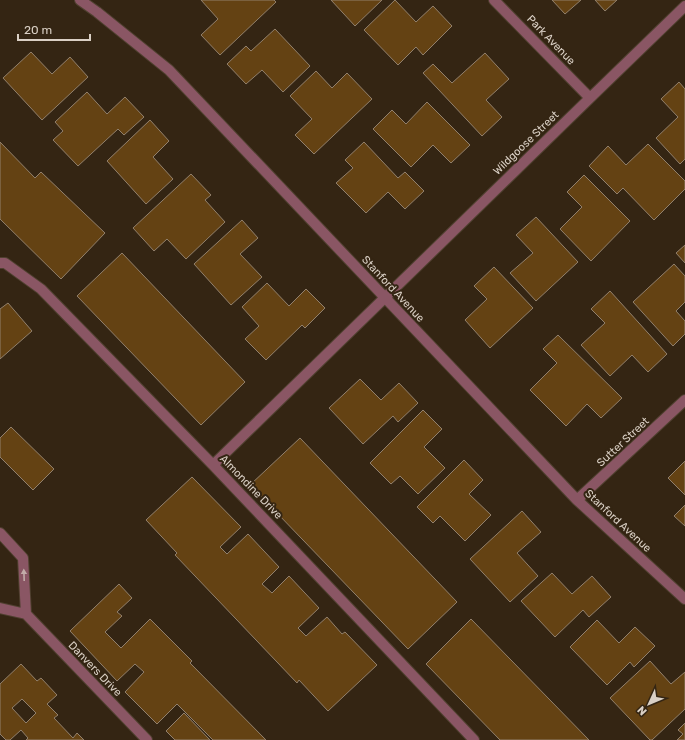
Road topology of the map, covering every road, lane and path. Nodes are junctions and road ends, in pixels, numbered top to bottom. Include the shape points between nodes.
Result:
1 (80, 0) edge
2 (494, 0) edge
3 (685, 6) edge
4 (590, 98) junction
5 (0, 263) edge
6 (385, 297) junction
7 (685, 400) edge
8 (213, 465) junction
9 (578, 500) junction
10 (0, 533) edge
11 (685, 599) edge
12 (0, 608) edge
13 (26, 614) junction
14 (147, 740) edge
15 (474, 740) edge

1 - 6 street, Stanford Avenue via 169,70
2 - 4 street, Park Avenue
3 - 4 street, Wildgoose Street
4 - 6 street, Wildgoose Street
5 - 8 street, Almondine Drive via 5,263 41,289
6 - 8 street, Wildgoose Street
6 - 9 street, Stanford Avenue
7 - 9 street, Sutter Street
8 - 15 street, Almondine Drive
9 - 11 street, Stanford Avenue
13 -> 10 street via 23,558
12 - 13 street
13 - 14 street, Danvers Drive

